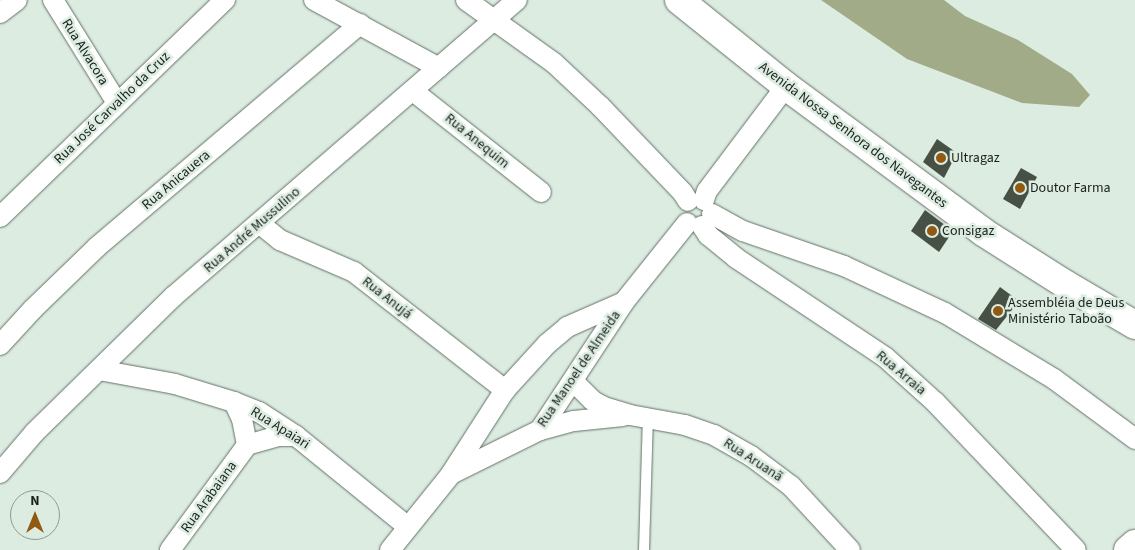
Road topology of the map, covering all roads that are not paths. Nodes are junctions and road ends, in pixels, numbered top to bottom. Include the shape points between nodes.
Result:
1 (17, 0) edge
2 (53, 0) edge
3 (225, 0) edge
4 (314, 0) edge
5 (466, 0) edge
6 (517, 0) edge
7 (679, 0) edge
8 (0, 13) edge
9 (496, 20) junction
10 (360, 24) junction
11 (439, 68) junction
12 (786, 86) junction
13 (414, 90) junction
14 (117, 103) junction
15 (541, 192) dead end
16 (699, 213) junction
17 (0, 217) edge
18 (259, 223) junction
19 (624, 302) junction
20 (1135, 325) edge
21 (0, 345) edge
22 (99, 370) junction
23 (573, 381) junction
24 (505, 390) junction
25 (234, 402) junction
26 (639, 417) junction
27 (540, 430) junction
28 (296, 436) junction
29 (1135, 439) edge
30 (247, 445) junction
31 (0, 473) edge
32 (451, 474) junction
33 (408, 527) junction
34 (1135, 544) edge
35 (170, 550) edge
36 (390, 550) edge
37 (644, 550) edge
38 (850, 550) edge
39 (1076, 550) edge
40 (1128, 550) edge

1 - 8 street
2 - 14 street, Rua Alvacora
3 - 14 street, Rua José Carvalho da Cruz
4 - 10 street
5 - 9 street, Rua Arraia
6 - 9 street, Rua André Mussulino
7 - 12 main road, Avenida Nossa Senhora dos Navegantes
9 - 11 street, Rua André Mussulino
9 - 16 street, Rua Arraia via 554,64 600,106 684,193
10 - 11 street
10 - 21 street, Rua Anicauera via 97,247
11 - 13 street, Rua André Mussulino
12 - 16 street, Rua Manoel de Almeida via 706,192
12 - 20 main road, Avenida Nossa Senhora dos Navegantes via 983,232
13 - 15 street, Rua Anequim
13 - 18 street, Rua André Mussulino
14 - 17 street, Rua José Carvalho da Cruz
16 - 19 street, Rua Manoel de Almeida
16 - 29 street via 844,266 945,313 1054,379
16 - 39 street, Rua Arraia via 708,236 736,258 885,357 935,402
18 - 22 street, Rua André Mussulino via 174,296
18 - 24 street, Rua Anujá via 280,240 354,272
19 - 23 street, Rua Manoel de Almeida
19 - 24 street, Rua Manoel de Almeida via 567,327
22 - 25 street, Rua Apaiari via 175,384
22 - 31 street, Rua André Mussulino via 34,433
23 - 26 street, Rua Aruanã via 593,401
23 - 27 street, Rua Manoel de Almeida
24 - 32 street, Rua Manoel de Almeida
25 - 28 street, Rua Apaiari via 259,412
25 - 30 street via 242,419
26 - 27 street, Rua Aruanã via 574,421
26 - 37 lane
26 - 38 street, Rua Aruanã via 685,425 714,435 751,456 791,486
27 - 32 street, Rua Manoel de Almeida
28 - 30 street via 280,436
28 - 33 street, Rua Apaiari
30 - 35 street, Rua Arabaiana
32 - 33 street, Rua Manoel de Almeida
33 - 36 street, Rua Manoel de Almeida
34 - 40 main road

